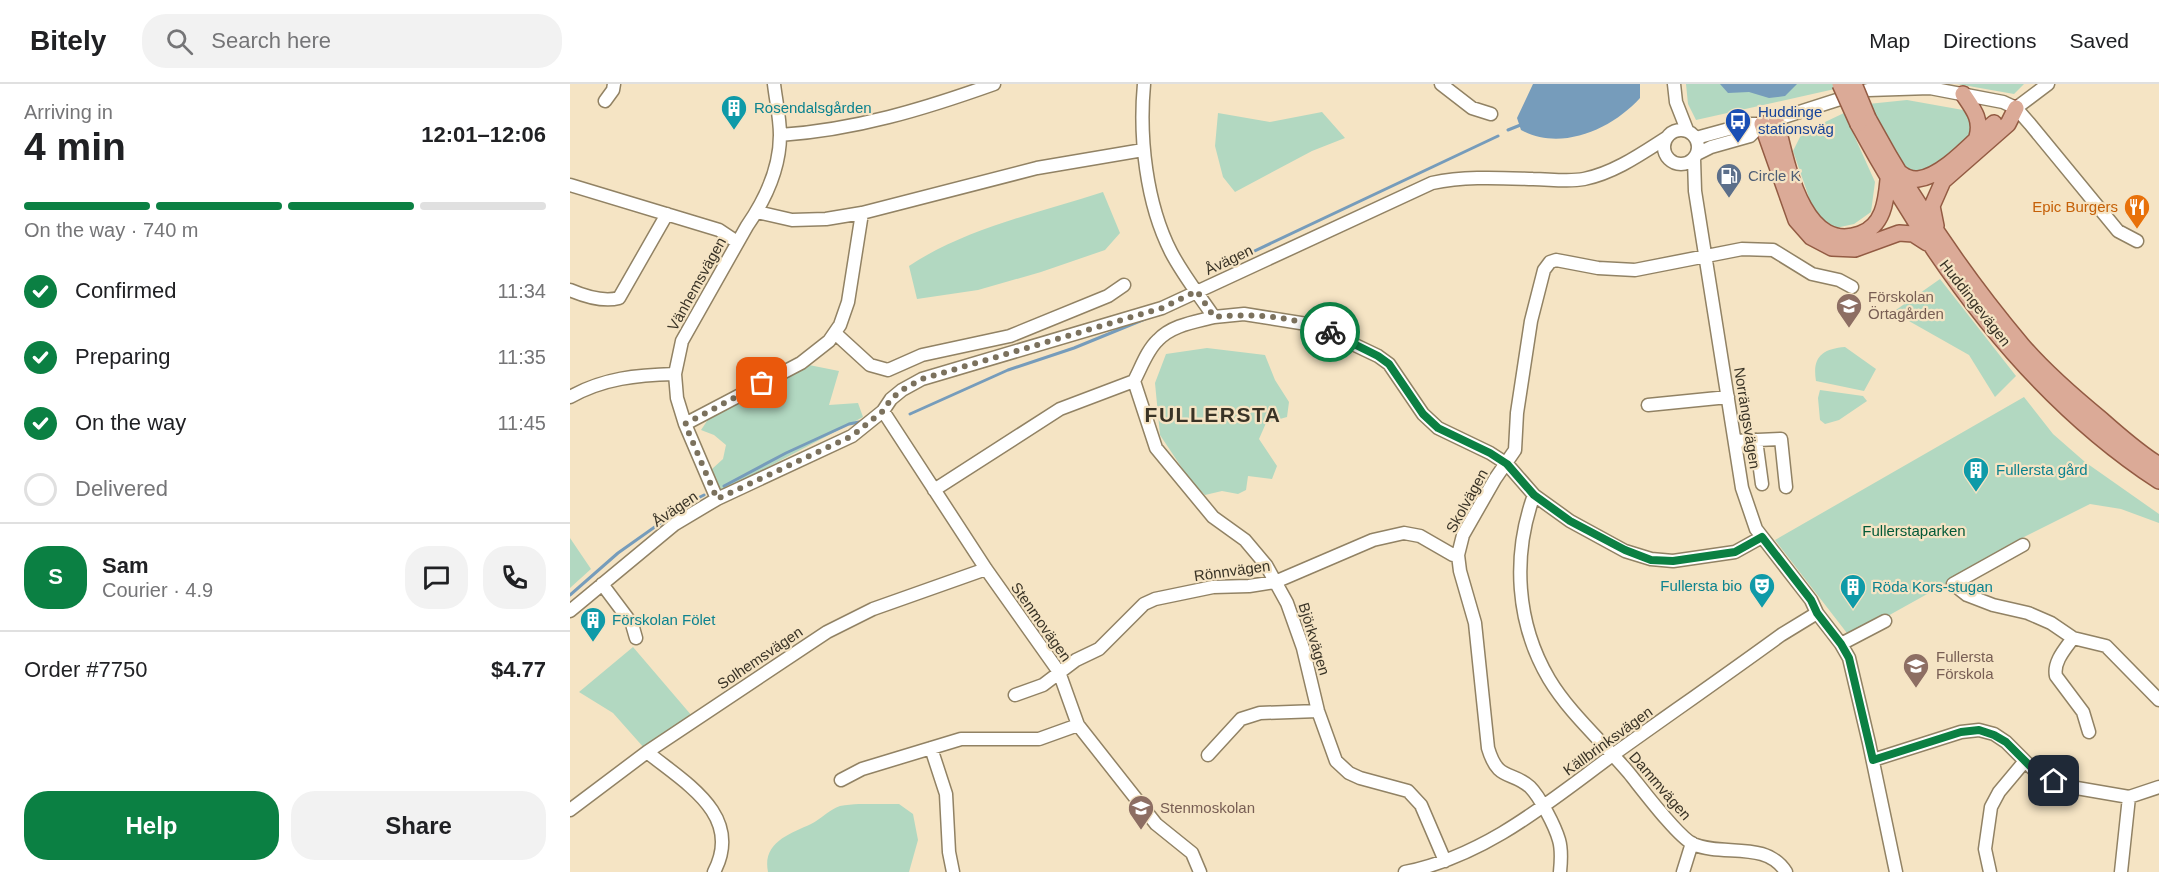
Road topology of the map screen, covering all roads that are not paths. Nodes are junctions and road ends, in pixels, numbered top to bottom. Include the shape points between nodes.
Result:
1 (614, 84) edge
2 (774, 84) edge
3 (994, 84) edge
4 (1144, 84) edge
5 (1441, 84) edge
6 (1674, 84) edge
7 (1840, 84) edge
8 (1854, 84) edge
9 (2048, 84) edge
10 (1963, 94) junction
11 (605, 101) dead end
12 (1677, 102) junction
13 (2016, 108) junction
14 (1491, 114) dead end
15 (1863, 121) junction
16 (1769, 122) junction
17 (1692, 134) junction
18 (780, 135) junction
19 (1668, 136) junction
20 (1977, 137) junction
21 (1143, 150) junction
22 (1642, 154) junction
23 (1696, 156) junction
24 (1672, 161) junction
25 (1892, 175) junction
26 (570, 185) edge
27 (1695, 191) junction
28 (757, 212) junction
29 (862, 213) junction
30 (667, 214) junction
31 (1935, 241) junction
32 (2137, 241) dead end
33 (738, 242) junction
34 (1706, 257) junction
35 (1124, 285) dead end
36 (1852, 287) dead end
37 (570, 290) edge
38 (1197, 291) junction
39 (1214, 317) junction
40 (835, 333) junction
41 (675, 374) junction
42 (1134, 381) junction
43 (570, 396) edge
44 (1728, 397) junction
45 (1648, 405) dead end
46 (883, 411) junction
47 (685, 424) junction
48 (1756, 440) junction
49 (1735, 441) junction
50 (1507, 464) junction
51 (2159, 465) edge
52 (2159, 481) edge
53 (1762, 484) dead end
54 (1786, 487) dead end
55 (934, 490) junction
56 (1534, 495) junction
57 (717, 499) junction
58 (1762, 537) junction
59 (2023, 545) dead end
60 (1458, 555) junction
61 (986, 569) junction
62 (1275, 582) junction
63 (602, 584) junction
64 (570, 611) edge
65 (1817, 613) junction
66 (1885, 621) dead end
67 (636, 638) dead end
68 (2073, 638) junction
69 (1841, 644) junction
70 (1059, 672) junction
71 (1015, 695) dead end
72 (2159, 700) edge
73 (1318, 711) junction
74 (1077, 725) junction
75 (2089, 732) dead end
76 (931, 748) junction
77 (647, 752) junction
78 (1208, 754) dead end
79 (1613, 755) junction
80 (1873, 760) junction
81 (2025, 761) junction
82 (841, 780) dead end
83 (2159, 787) edge
84 (2129, 797) junction
85 (1542, 807) junction
86 (570, 810) edge
87 (1692, 843) junction
88 (1445, 861) junction
89 (714, 872) edge
90 (953, 872) edge
91 (1200, 872) edge
92 (1406, 872) edge
93 (1560, 872) edge
94 (1683, 872) edge
95 (1786, 872) edge
96 (1896, 872) edge
97 (1990, 872) edge
98 (2121, 872) edge

1 - 11 street
2 - 18 street, Vänhemsvägen
3 - 18 street via 866,124
4 - 21 street
5 - 14 street via 1472,108
6 - 12 street
7 - 15 main road, Huddingevägen, bridge
8 - 15 main road, Huddingevägen, bridge
9 - 13 street
10 - 13 street
10 - 16 street via 1930,88 1868,90
10 - 20 main road via 1978,117
12 - 17 street
12 - 19 street
13 - 20 main road
13 - 31 main road via 2008,124 1943,181 1932,206
13 - 32 street via 2118,231
15 - 25 main road, Huddingevägen
16 - 17 street
16 - 23 street via 1750,136 1711,147
16 - 25 main road via 1808,215 1835,237 1854,236 1877,223
16 - 31 main road via 1796,220 1811,237 1832,248 1856,249 1899,233
17 - 19 street via 1681,129
17 - 23 street via 1699,148
18 - 28 street, Vänhemsvägen via 773,176
19 - 22 street, Åvägen
19 - 24 street via 1664,149
20 - 25 main road via 1934,174 1916,180
21 - 29 street via 1038,168
21 - 38 street via 1161,232
22 - 24 street
22 - 38 street, Åvägen via 1583,179 1456,178 1432,183
23 - 24 street via 1683,164
23 - 27 street, Norrängsvägen
24 - 27 street, Norrängsvägen
25 - 31 main road, Huddingevägen
26 - 30 street
27 - 34 street, Norrängsvägen
28 - 29 street via 815,221
28 - 33 street, Vänhemsvägen
29 - 40 street via 848,302
30 - 33 street via 719,230
30 - 37 street via 619,298 582,296
31 - 51 main road, Huddingevägen via 2023,346 2075,398
31 - 52 main road, Huddingevägen via 1993,329 2032,374 2091,432
33 - 41 street, Vänhemsvägen via 682,341
34 - 36 street via 1742,249 1773,250 1812,274
34 - 44 street, Norrängsvägen
34 - 50 street, Skolvägen via 1635,270 1550,262 1541,280 1531,321 1515,450
35 - 40 street via 1108,296 1010,336 922,355 888,370 870,365
38 - 39 street
38 - 46 street, Åvägen via 1162,308 922,379 891,399
39 - 42 street via 1166,333 1156,341
39 - 50 street via 1244,314 1298,322 1342,337 1389,364 1423,414 1438,428
40 - 47 street via 801,363
41 - 43 street via 619,378
41 - 47 street, Vänhemsvägen
42 - 55 street via 1060,409
42 - 62 street, Björkvägen via 1156,448 1213,518 1245,540
44 - 45 street
44 - 49 street, Norrängsvägen
46 - 55 street, Stenmovägen
46 - 57 street, Åvägen via 852,436
47 - 57 street, Vänhemsvägen
48 - 49 street
48 - 53 street
48 - 54 street via 1781,439
49 - 58 street, Norrängsvägen via 1742,488
50 - 56 street
50 - 60 street, Skolvägen via 1463,535
55 - 61 street, Stenmovägen
56 - 58 street via 1570,521 1651,560 1673,561 1735,552
56 - 79 street, Dammvägen via 1521,544 1522,604 1528,630 1550,680
57 - 63 street, Åvägen via 675,524
58 - 65 street, Norrängsvägen
59 - 68 street via 1953,584 1967,595 2051,623
60 - 62 street, Rönnvägen via 1404,532 1373,540
60 - 85 street, Skolvägen via 1475,622 1491,758 1504,774 1528,785
61 - 70 street, Stenmovägen
61 - 77 street, Solhemsvägen via 873,609 827,632
62 - 70 street, Rönnvägen via 1213,587 1155,599 1144,604 1099,649
62 - 73 street, Björkvägen via 1303,648
63 - 64 street, Åvägen
63 - 67 street via 632,624
65 - 69 street, Norrängsvägen
65 - 79 street, Källbrinksvägen
66 - 69 street
68 - 72 street via 2106,646
68 - 75 street via 2055,669 2056,676 2083,712
69 - 80 street, Norrängsvägen via 1849,658
70 - 71 street, Rönnvägen via 1043,685
70 - 74 street, Stenmovägen
73 - 78 street via 1260,713 1241,720
73 - 88 street, Björkvägen via 1336,761 1360,778 1408,791 1421,805
74 - 76 street via 1039,739 961,739
74 - 91 street, Stenmovägen via 1156,824 1192,853
76 - 82 street via 862,769
76 - 90 street via 946,794
77 - 86 street, Solhemsvägen
77 - 89 street via 715,813 722,844
79 - 85 street, Källbrinksvägen
79 - 87 street, Dammvägen
80 - 81 street via 1979,730 2006,742
80 - 96 street, Norrängsvägen
81 - 84 street via 2038,774 2066,786
81 - 97 street via 1991,807 1985,849
83 - 84 street
84 - 98 street
85 - 88 street, Källbrinksvägen via 1477,848
85 - 93 street, Skolvägen via 1559,840
87 - 94 street
87 - 95 street, Dammvägen via 1760,853 1772,858
88 - 92 street, Källbrinksvägen

